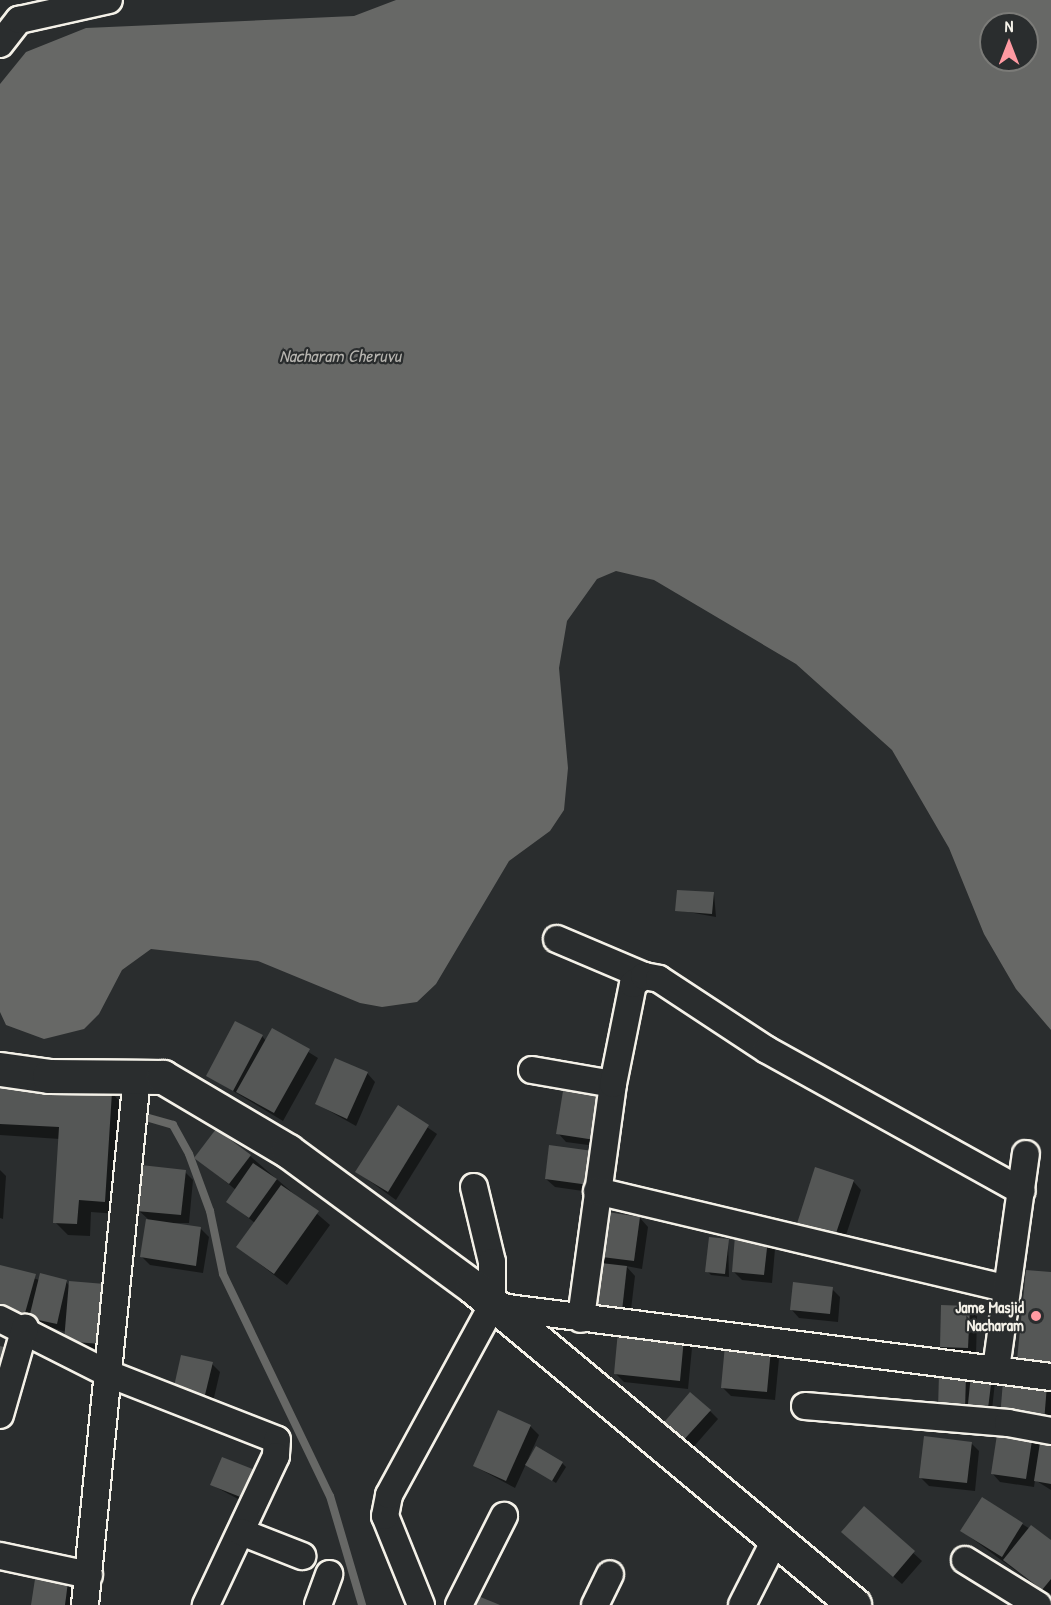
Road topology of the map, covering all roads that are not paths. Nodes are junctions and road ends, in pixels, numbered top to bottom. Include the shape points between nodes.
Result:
1 (109, 0) edge
2 (0, 44) edge
3 (557, 939) dead end
4 (644, 976) junction
5 (0, 1069) edge
6 (532, 1070) dead end
7 (137, 1077) junction
8 (613, 1084) junction
9 (1026, 1154) dead end
10 (474, 1187) dead end
11 (597, 1191) junction
12 (1021, 1191) junction
13 (1004, 1288) junction
14 (492, 1306) junction
15 (0, 1319) edge
16 (580, 1319) junction
17 (25, 1328) junction
18 (996, 1369) junction
19 (109, 1374) junction
20 (1051, 1377) edge
21 (805, 1406) dead end
22 (0, 1415) edge
23 (1051, 1431) edge
24 (504, 1516) dead end
25 (240, 1532) junction
26 (774, 1542) junction
27 (0, 1556) edge
28 (302, 1556) dead end
29 (965, 1560) dead end
30 (329, 1574) dead end
31 (610, 1574) dead end
32 (89, 1575) junction
33 (85, 1605) edge
34 (206, 1605) edge
35 (318, 1605) edge
36 (421, 1605) edge
37 (459, 1605) edge
38 (595, 1605) edge
39 (742, 1605) edge
40 (854, 1605) edge
41 (1038, 1605) edge

1 - 2 street via 19,20
3 - 4 street
4 - 8 street via 633,984 623,1013
4 - 12 street via 658,979 767,1050
5 - 7 street
6 - 8 street
7 - 14 street via 163,1077 288,1151
7 - 19 street
8 - 11 street
9 - 12 street
10 - 14 street via 492,1262
11 - 13 street
11 - 16 street
12 - 13 street
13 - 18 street
14 - 16 street
14 - 26 street
14 - 36 street via 389,1495 385,1515
15 - 17 street
16 - 18 street
17 - 19 street
17 - 22 street
18 - 20 street
19 - 25 street via 277,1440 276,1456
19 - 32 street
21 - 23 street via 1008,1423
24 - 37 street
25 - 28 street
25 - 34 street
26 - 39 street
26 - 40 street
27 - 32 street
29 - 41 street
30 - 35 street
31 - 38 street
32 - 33 street

